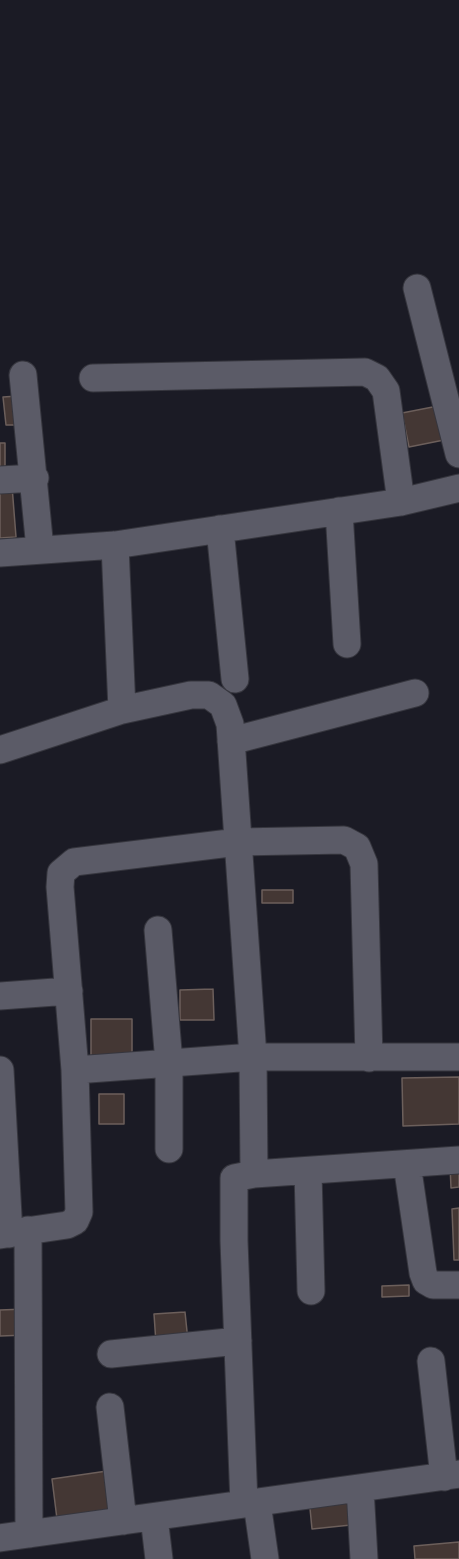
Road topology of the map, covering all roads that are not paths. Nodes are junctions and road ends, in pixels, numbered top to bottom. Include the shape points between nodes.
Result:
1 (417, 288) dead end
2 (23, 375) dead end
3 (93, 378) dead end
4 (459, 454) edge
5 (35, 478) junction
6 (0, 480) edge
7 (459, 488) edge
8 (401, 502) junction
9 (339, 511) junction
10 (220, 529) junction
11 (115, 545) junction
12 (40, 549) junction
13 (0, 553) edge
14 (347, 644) dead end
15 (236, 679) dead end
16 (415, 693) dead end
17 (122, 710) junction
18 (231, 741) junction
19 (0, 750) edge
20 (238, 842) junction
21 (158, 930) dead end
22 (69, 991) junction
23 (0, 996) edge
24 (253, 1057) junction
25 (459, 1057) edge
26 (369, 1058) junction
27 (169, 1063) junction
28 (0, 1070) edge
29 (75, 1070) junction
30 (169, 1149) dead end
31 (459, 1160) edge
32 (407, 1164) junction
33 (308, 1171) junction
34 (254, 1174) junction
35 (12, 1233) edge
36 (459, 1285) edge
37 (311, 1291) dead end
38 (238, 1341) junction
39 (111, 1354) dead end
40 (431, 1361) dead end
41 (110, 1407) dead end
42 (451, 1476) edge
43 (360, 1488) junction
44 (250, 1503) junction
45 (154, 1517) junction
46 (123, 1521) junction
47 (29, 1534) junction
48 (0, 1538) edge
49 (159, 1559) edge
50 (265, 1559) edge
51 (364, 1559) edge

1 - 4 street
2 - 5 street
3 - 8 street via 364,372 377,378 386,391
5 - 6 street
5 - 12 street
7 - 8 street
8 - 9 street
9 - 10 street
9 - 14 street
10 - 11 street
10 - 15 street
11 - 12 street
11 - 17 street
12 - 13 street
16 - 18 street
17 - 18 street via 191,695 209,695 223,705
17 - 19 street
18 - 20 street
20 - 22 street via 74,862 61,873
20 - 24 street
20 - 26 street via 344,840 357,847 364,864
21 - 27 street
22 - 23 street
22 - 29 street
24 - 26 street
24 - 27 street
24 - 34 street
25 - 26 street
27 - 29 street
27 - 30 street
28 - 35 street
29 - 35 street via 79,1212 75,1221 67,1225
31 - 32 street
32 - 33 street
32 - 36 street via 426,1281 433,1285
33 - 34 street
33 - 37 street
34 - 38 street via 234,1178
35 - 47 street
38 - 39 street
38 - 44 street
40 - 42 street
41 - 46 street
42 - 43 street
43 - 44 street
43 - 51 street
44 - 45 street
44 - 50 street
45 - 46 street
45 - 49 street
46 - 47 street
47 - 48 street

